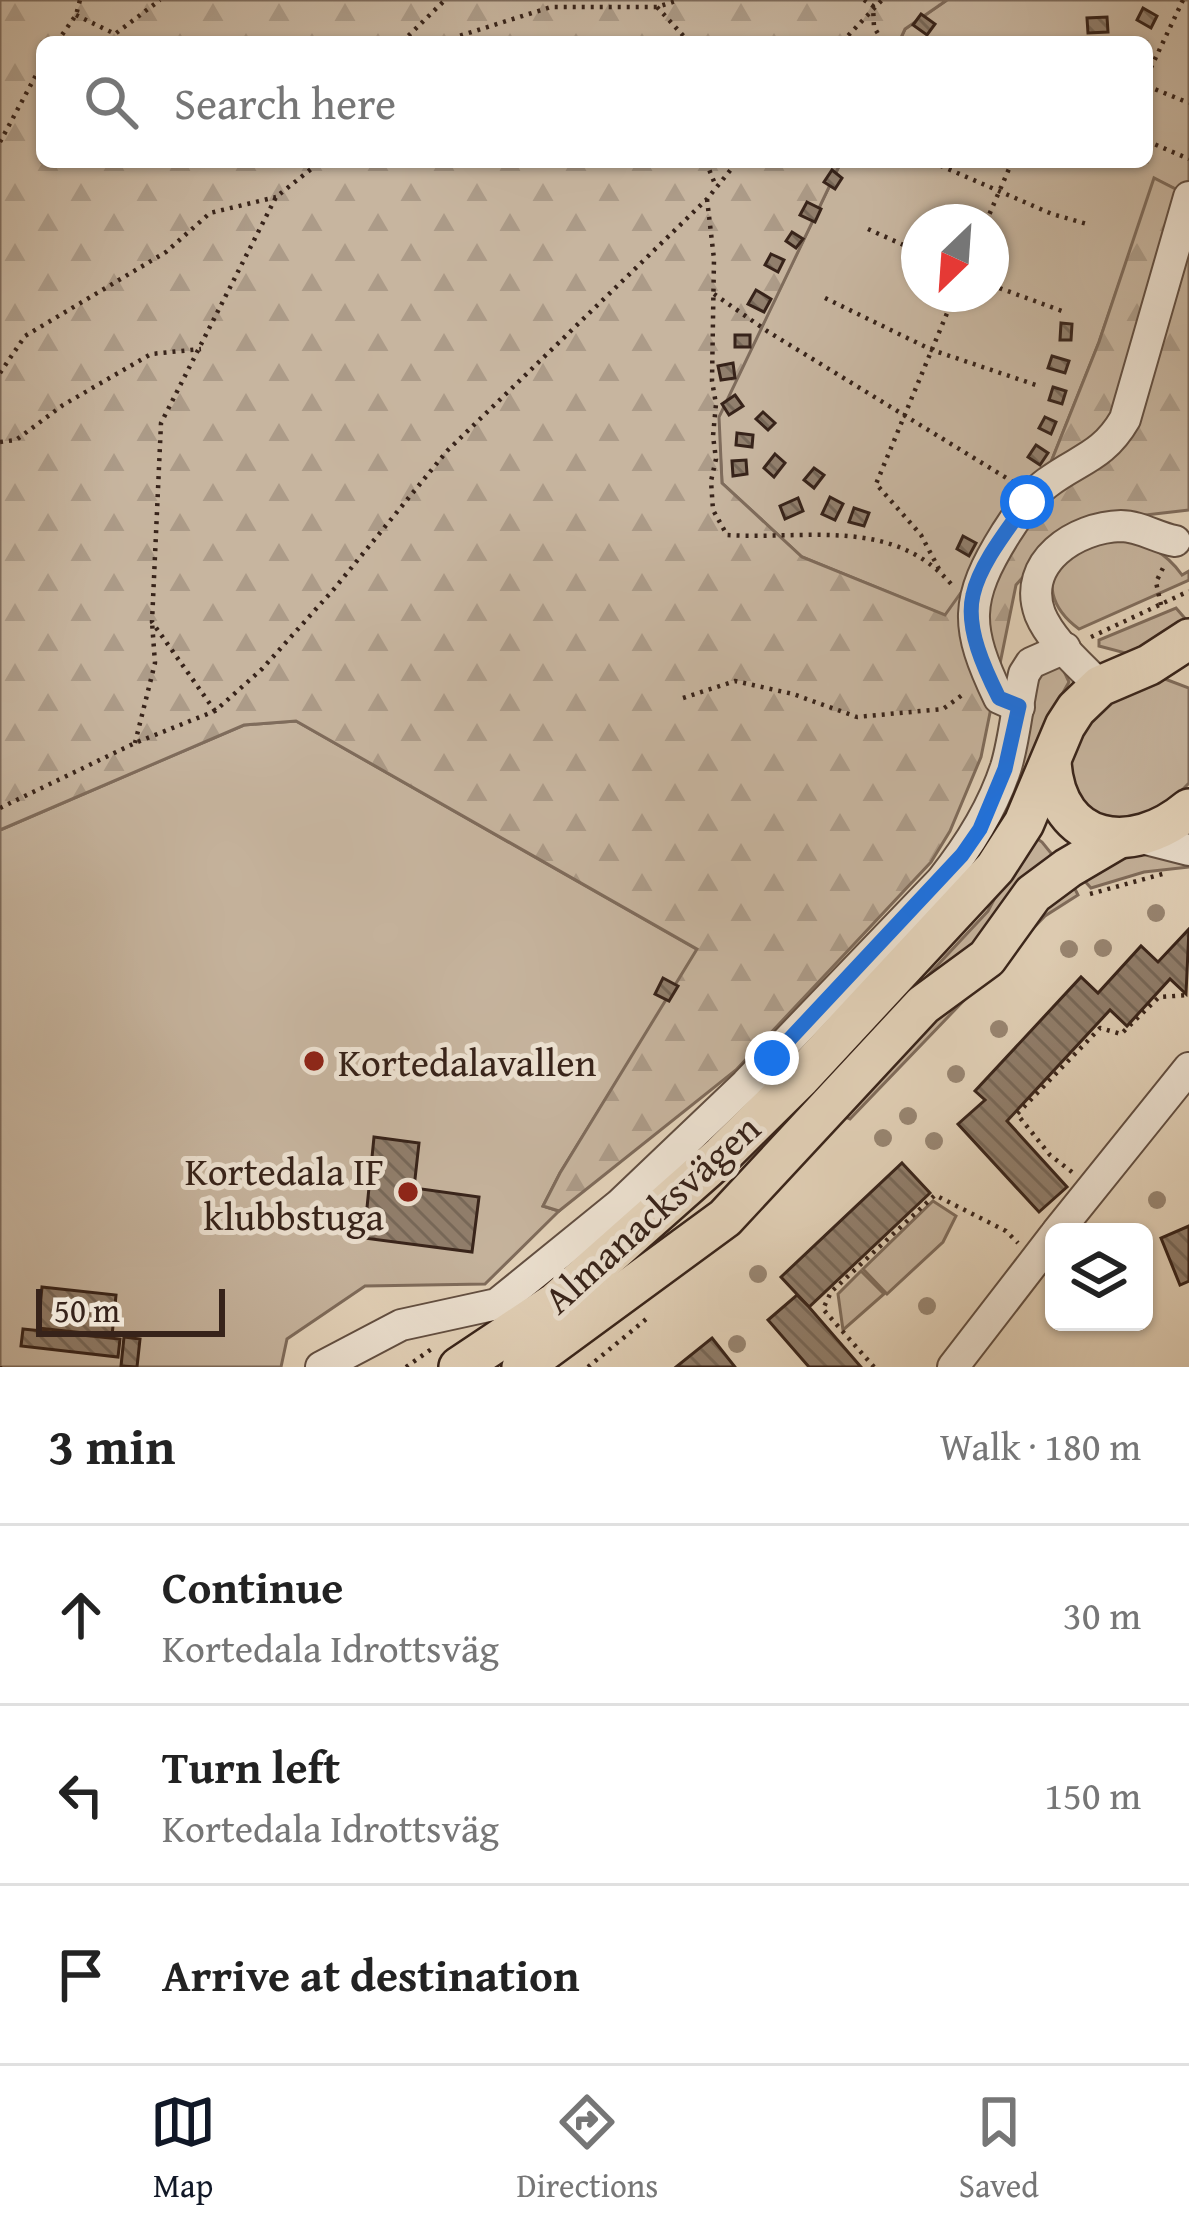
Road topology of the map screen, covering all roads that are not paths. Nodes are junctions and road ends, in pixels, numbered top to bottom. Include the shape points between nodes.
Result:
1 (1189, 197) edge
2 (1175, 541) road end
3 (1189, 639) edge
4 (1065, 648) junction
5 (1149, 665) junction
6 (1189, 671) edge
7 (1100, 686) junction
8 (1019, 706) junction
9 (1051, 763) junction
10 (1189, 809) edge
11 (1129, 837) junction
12 (1189, 850) edge
13 (1189, 1068) edge
14 (1064, 1223) edge
15 (1045, 1248) edge
16 (321, 1367) edge
17 (459, 1367) edge
18 (521, 1367) edge
19 (953, 1367) edge

1 - 8 street via 1125,419 1112,441 1027,502 973,595 989,676 999,698
2 - 4 street via 1125,526 1088,532 1052,554 1038,577 1038,606
3 - 5 main road, Almanacksvägen
4 - 7 street
4 - 8 street via 1030,663
5 - 6 main road
5 - 7 main road, Almanacksvägen
7 - 9 main road, Almanacksvägen via 1065,727
8 - 16 street via 980,829 941,881 619,1205 496,1304 400,1325
9 - 11 main road via 1066,812 1093,833
9 - 17 main road, Almanacksvägen via 995,868 801,1077 555,1304
10 - 11 main road, Almanacksvägen via 1159,830
11 - 12 street
11 - 18 main road, Almanacksvägen via 1033,894 987,958 923,1005 725,1218
13 - 14 street
15 - 19 street

